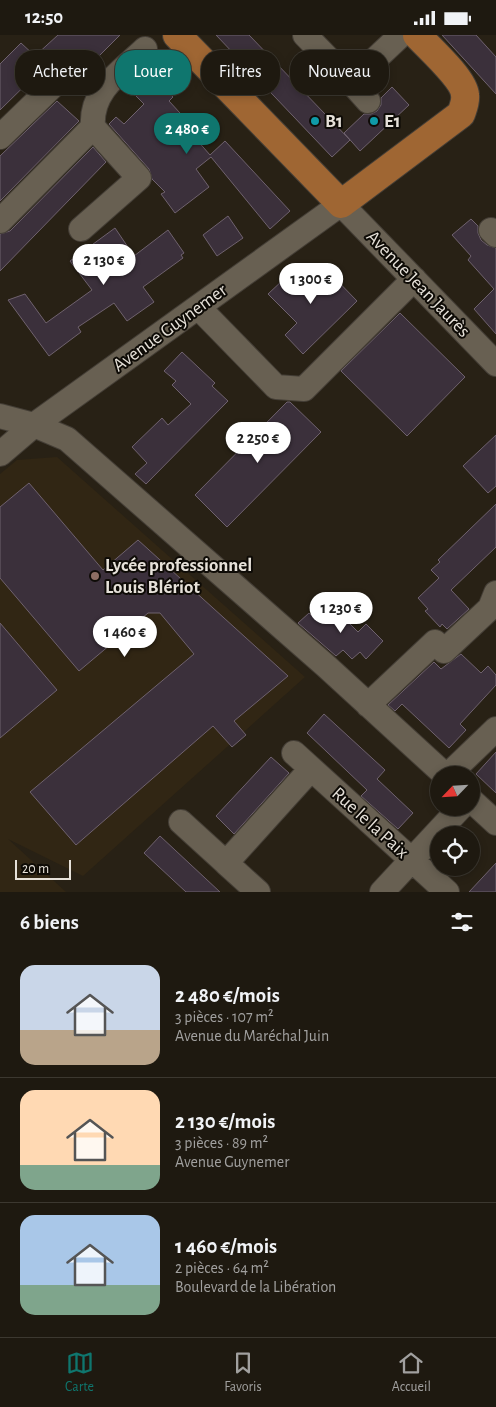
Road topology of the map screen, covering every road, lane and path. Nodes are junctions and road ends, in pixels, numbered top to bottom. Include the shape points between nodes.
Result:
1 (177, 35) edge
2 (305, 35) edge
3 (401, 35) edge
4 (417, 35) edge
5 (145, 49) dead end
6 (320, 50) edge
7 (385, 50) edge
8 (43, 95) edge
9 (363, 95) edge
10 (368, 101) dead end
11 (93, 127) junction
12 (0, 137) edge
13 (341, 204) junction
14 (0, 221) edge
15 (81, 229) dead end
16 (414, 279) junction
17 (199, 308) junction
18 (492, 352) edge
19 (0, 415) edge
20 (34, 425) junction
21 (0, 454) edge
22 (496, 593) edge
23 (368, 705) junction
24 (496, 729) edge
25 (294, 753) dead end
26 (437, 766) edge
27 (457, 766) edge
28 (311, 769) junction
29 (480, 808) edge
30 (453, 816) edge
31 (181, 822) dead end
32 (496, 823) edge
33 (412, 860) junction
34 (226, 863) junction
35 (258, 892) edge
36 (382, 892) edge
37 (447, 892) edge

1 - 13 main road
2 - 6 street
3 - 7 street
4 - 13 main road via 458,80 465,93 461,114
5 - 11 street via 100,93 92,117
8 - 12 street
9 - 10 street
11 - 14 street
11 - 15 street via 140,178
13 - 16 street, Avenue Jean Jaurès
13 - 17 street, Avenue Guynemer
16 - 17 street via 304,389 276,387
16 - 18 street, Avenue Jean Jaurès
17 - 20 street, Avenue Guynemer
19 - 20 street
20 - 21 street, Avenue Guynemer
20 - 23 street via 67,439
22 - 23 street via 490,608 444,651 435,642
23 - 26 street
24 - 27 street
25 - 28 street, Rue le la Paix
28 - 33 street, Rue le la Paix
28 - 34 street
29 - 32 street
30 - 33 street
31 - 34 street
33 - 36 street
33 - 37 street, Rue le la Paix
34 - 35 street

